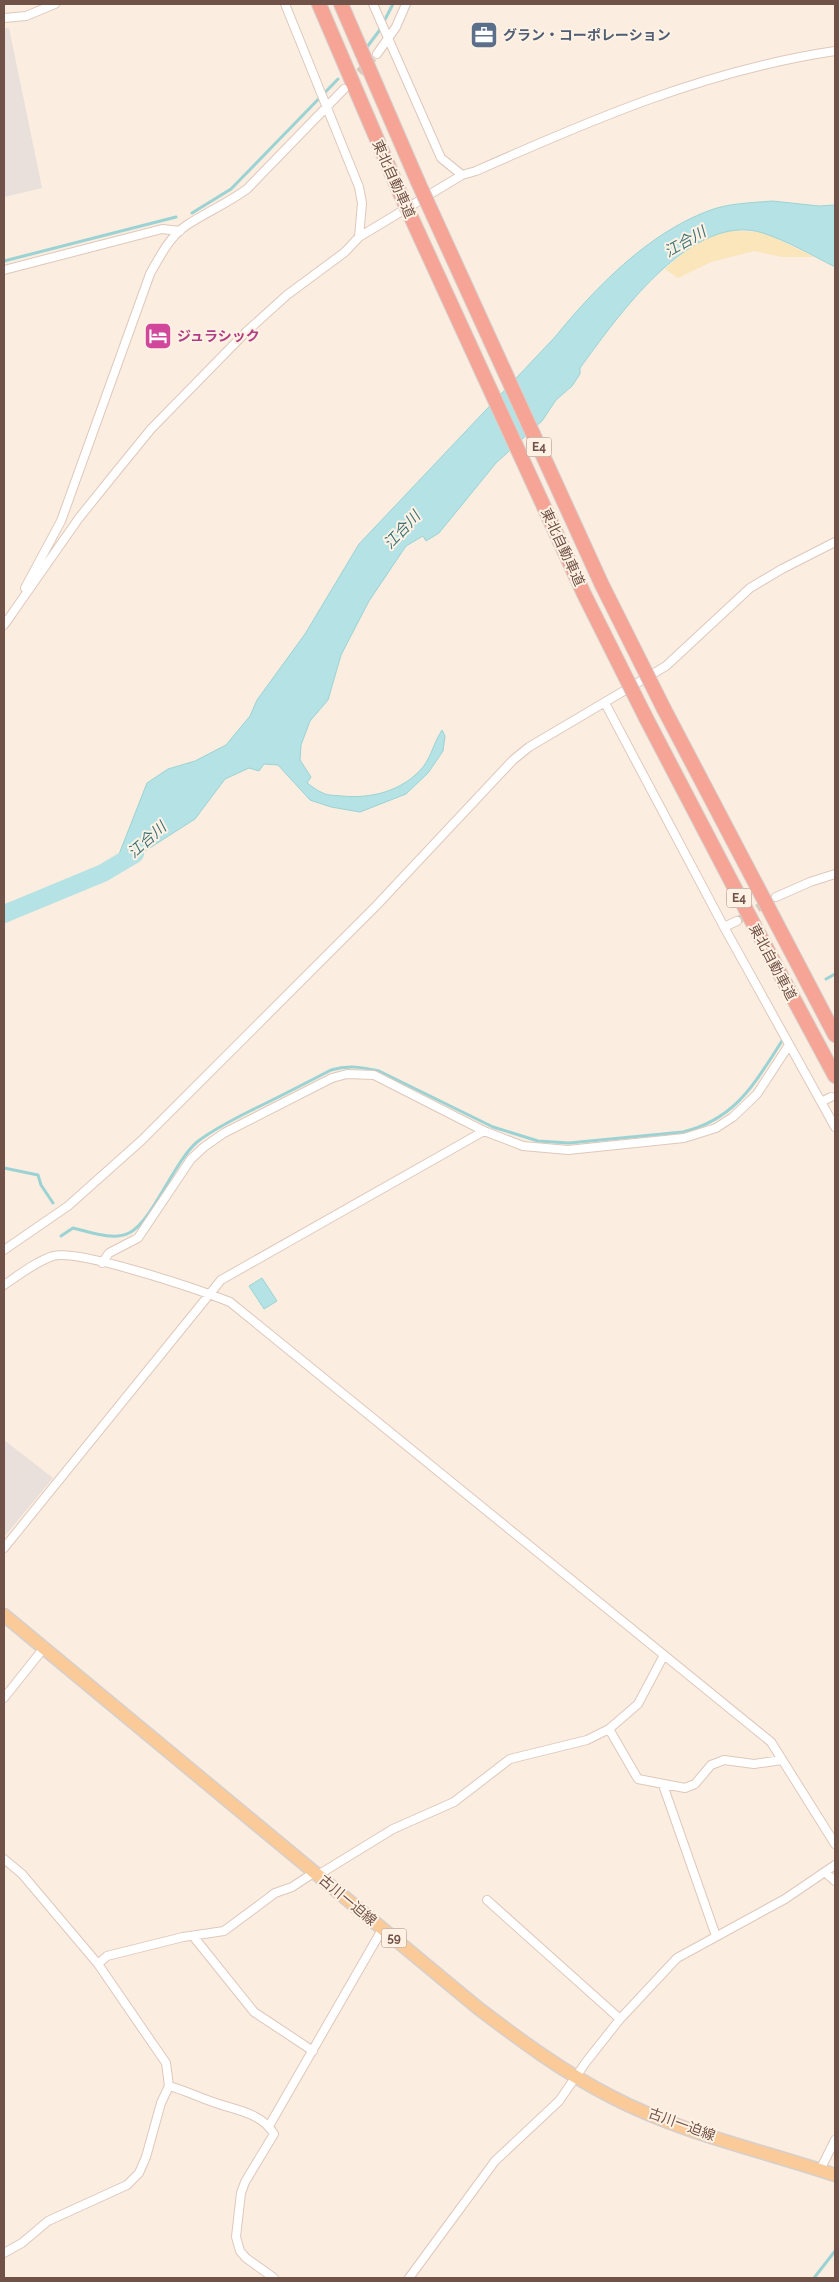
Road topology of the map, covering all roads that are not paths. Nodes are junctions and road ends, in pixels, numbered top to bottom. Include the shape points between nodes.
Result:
1 (55, 4) edge
2 (285, 4) edge
3 (319, 4) edge
4 (341, 4) edge
5 (373, 4) edge
6 (406, 4) edge
7 (4, 18) edge
8 (388, 40) junction
9 (835, 51) edge
10 (377, 54) tunnel mouth
11 (344, 89) tunnel mouth
12 (324, 98) junction
13 (462, 175) junction
14 (180, 231) junction
15 (359, 237) junction
16 (4, 270) edge
17 (835, 542) edge
18 (9, 618) junction
19 (4, 626) edge
20 (605, 702) junction
21 (835, 874) edge
22 (776, 897) tunnel mouth
23 (736, 921) tunnel mouth
24 (724, 927) junction
25 (835, 1035) edge
26 (789, 1045) junction
27 (835, 1076) edge
28 (831, 1096) dead end
29 (821, 1102) junction
30 (835, 1127) edge
31 (484, 1131) junction
32 (4, 1250) edge
33 (102, 1263) junction
34 (4, 1285) edge
35 (208, 1293) junction
36 (4, 1548) edge
37 (4, 1615) edge
38 (43, 1649) junction
39 (664, 1655) junction
40 (4, 1698) edge
41 (609, 1730) junction
42 (782, 1760) junction
43 (663, 1785) junction
44 (835, 1844) edge
45 (4, 1859) edge
46 (835, 1865) edge
47 (826, 1873) junction
48 (317, 1874) junction
49 (835, 1881) edge
50 (487, 1900) dead end
51 (383, 1928) junction
52 (193, 1936) junction
53 (716, 1936) junction
54 (98, 1964) junction
55 (620, 2019) junction
56 (313, 2051) junction
57 (577, 2078) junction
58 (169, 2086) junction
59 (269, 2126) junction
60 (835, 2140) edge
61 (820, 2170) junction
62 (835, 2175) edge
63 (4, 2253) edge
64 (274, 2278) edge
65 (409, 2278) edge

1 - 7 street via 26,16
2 - 12 street
3 - 27 highway, 東北自動車道 / E4, bridge via 400,193 584,594
4 - 25 highway, 東北自動車道 / E4, bridge via 418,182 602,585
5 - 8 street
6 - 8 street
8 - 10 street
8 - 13 street via 441,158
9 - 13 street via 744,68 664,93
11 - 12 street
12 - 14 street via 247,189
12 - 15 street via 359,187 362,203
13 - 15 street
14 - 16 street via 162,229
14 - 18 street via 165,248 150,274 61,521
15 - 18 street via 246,332 151,429 79,518
17 - 20 street via 750,588 666,666
18 - 19 street
20 - 24 street
20 - 32 street via 513,760 376,906 142,1140 68,1206
21 - 22 street
23 - 24 street
24 - 26 street
26 - 29 street
26 - 31 street via 768,1080 745,1106 733,1117 702,1134 568,1150 523,1146
28 - 29 street
29 - 30 street
31 - 33 street via 374,1075 347,1074 332,1078 224,1133 204,1147 187,1164 138,1238 109,1253
31 - 35 street via 231,1273
33 - 34 street via 54,1256
33 - 35 street
35 - 36 street
35 - 39 street via 230,1302
37 - 38 main road, 古川一迫線 / 59
38 - 40 street
38 - 48 main road, 古川一迫線 / 59
39 - 41 street via 638,1704
39 - 42 street via 771,1742
41 - 43 street via 638,1779
41 - 48 street via 564,1747 510,1759 454,1802 392,1829
42 - 43 street via 754,1764 724,1760 711,1765 695,1784 685,1788
42 - 44 street
43 - 53 street
45 - 54 street via 22,1874
46 - 47 street
47 - 49 street
47 - 53 street
48 - 51 main road, 古川一迫線 / 59
48 - 52 street via 275,1893 224,1931
50 - 55 street
51 - 56 street
51 - 57 main road, 古川一迫線 / 59 via 478,2008
52 - 54 street via 108,1956
52 - 56 street via 254,2012
53 - 55 street via 677,1958
54 - 58 street via 166,2063
55 - 57 street
56 - 59 street
57 - 61 main road, 古川一迫線 / 59 via 612,2097 684,2127
57 - 65 street via 559,2101 496,2161
58 - 59 street via 240,2109
58 - 63 street via 146,2157 127,2185 48,2221
59 - 64 street via 274,2134 241,2193 236,2237 246,2258
60 - 61 street
61 - 62 main road, 古川一迫線 / 59

